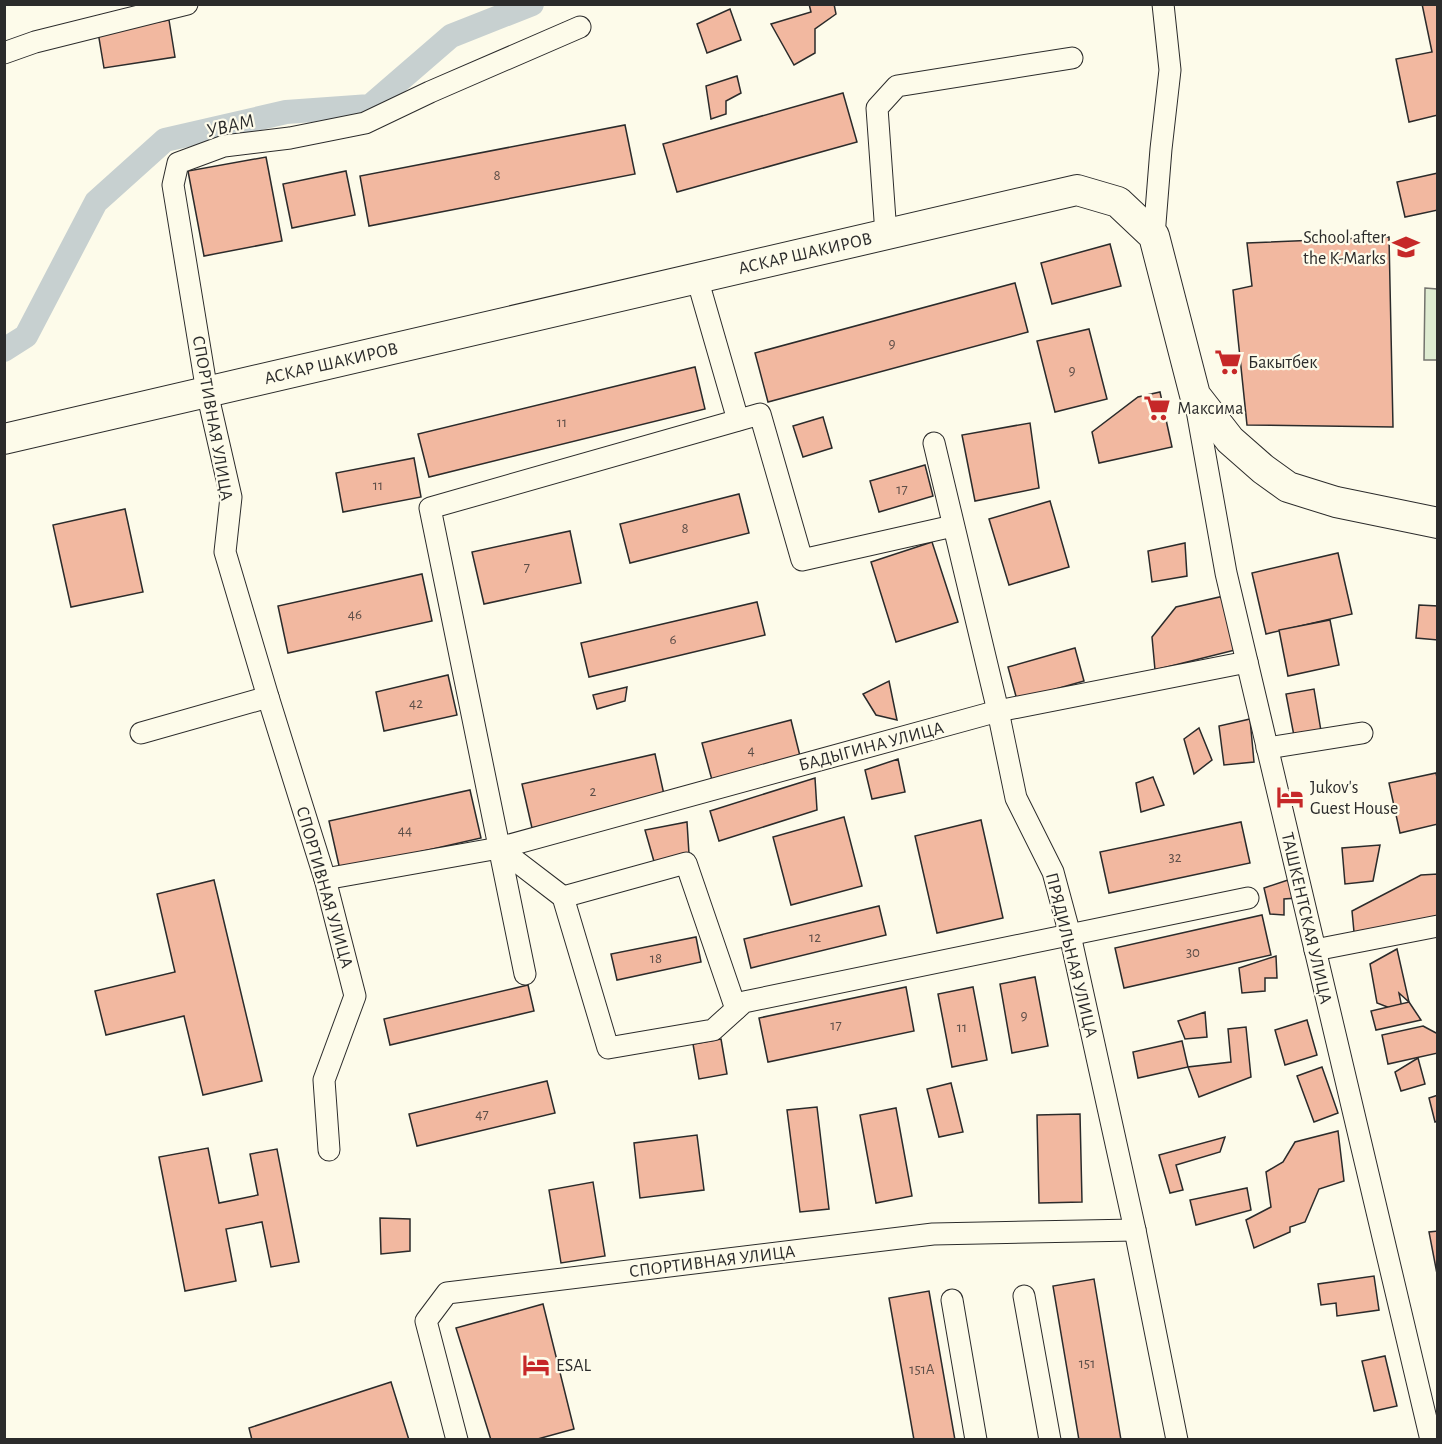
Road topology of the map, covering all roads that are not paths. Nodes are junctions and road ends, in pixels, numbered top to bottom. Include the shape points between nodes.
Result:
1 (187, 4) edge
2 (1163, 4) edge
3 (580, 27) dead end
4 (4, 53) edge
5 (1072, 58) dead end
6 (886, 234) junction
7 (1154, 236) junction
8 (697, 278) junction
9 (207, 392) junction
10 (1194, 395) junction
11 (738, 420) junction
12 (4, 439) edge
13 (934, 444) dead end
14 (1437, 523) edge
15 (953, 526) junction
16 (1247, 662) junction
17 (268, 697) junction
18 (998, 711) junction
19 (141, 733) dead end
20 (1362, 733) dead end
21 (1267, 748) junction
22 (499, 848) junction
23 (325, 879) junction
24 (563, 897) junction
25 (1248, 897) dead end
26 (1437, 926) edge
27 (1070, 935) junction
28 (1315, 950) junction
29 (525, 974) dead end
30 (736, 1009) junction
31 (329, 1150) dead end
32 (1135, 1230) junction
33 (1024, 1296) dead end
34 (952, 1300) dead end
35 (457, 1440) edge
36 (976, 1440) edge
37 (1050, 1440) edge
38 (1177, 1440) edge
39 (1431, 1440) edge

1 - 4 street
2 - 7 street via 1170,70
3 - 9 street, СПОРТИВНАЯ УЛИЦА via 365,123 224,146 178,163 173,185
5 - 6 street via 897,86 877,108
6 - 7 main road, АСКАР ШАКИРОВ via 1077,190 1118,202
6 - 8 main road, АСКАР ШАКИРОВ
7 - 10 main road
8 - 9 main road, АСКАР ШАКИРОВ
8 - 11 street
9 - 12 main road, АСКАР ШАКИРОВ
9 - 17 street, СПОРТИВНАЯ УЛИЦА via 231,497 225,552
10 - 14 main road via 1230,440 1288,487 1336,502
10 - 16 street, ТАШКЕНТСКАЯ УЛИЦА via 1226,573
11 - 15 street via 760,414 802,560
11 - 22 street via 430,508
13 - 15 street, ПРЯДИЛЬНАЯ УЛИЦА
15 - 18 street, ПРЯДИЛЬНАЯ УЛИЦА
16 - 18 street, БАДЫГИНА УЛИЦА
16 - 21 street, ТАШКЕНТСКАЯ УЛИЦА
17 - 19 street
17 - 23 street, СПОРТИВНАЯ УЛИЦА
18 - 22 street, БАДЫГИНА УЛИЦА
18 - 27 street, ПРЯДИЛЬНАЯ УЛИЦА via 1016,798 1053,872
20 - 21 street
21 - 28 street, ТАШКЕНТСКАЯ УЛИЦА
22 - 23 street, БАДЫГИНА УЛИЦА
22 - 24 street
22 - 29 street
23 - 31 street, СПОРТИВНАЯ УЛИЦА via 355,996 324,1080
24 - 30 street via 686,863
24 - 30 street via 608,1048 713,1030
25 - 27 street
26 - 28 street
27 - 30 street via 744,1002
27 - 32 street, ПРЯДИЛЬНАЯ УЛИЦА
28 - 39 street, ТАШКЕНТСКАЯ УЛИЦА
32 - 35 street, СПОРТИВНАЯ УЛИЦА via 933,1234 447,1293 426,1321
32 - 38 street, ПРЯДИЛЬНАЯ УЛИЦА
33 - 37 street
34 - 36 street

